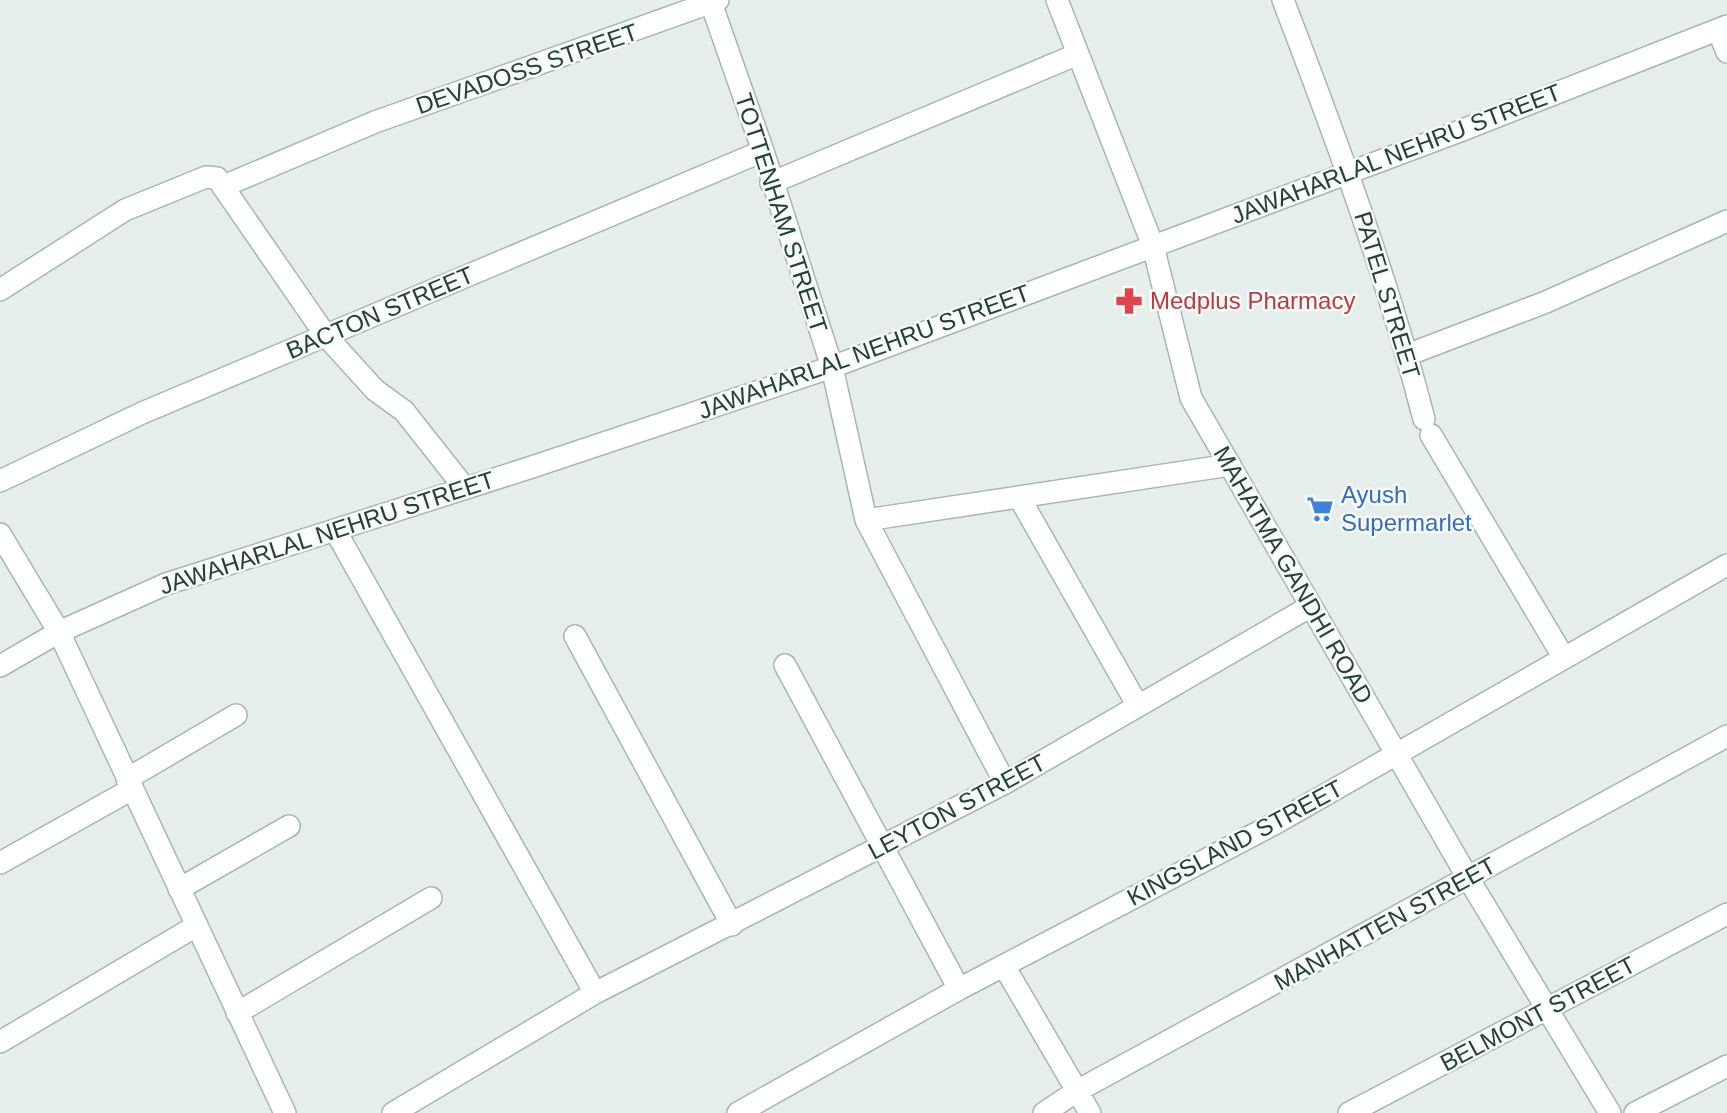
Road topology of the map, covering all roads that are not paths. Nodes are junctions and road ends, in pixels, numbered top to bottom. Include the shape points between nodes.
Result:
1 (1057, 0) edge
2 (1283, 0) edge
3 (713, 1) edge
4 (1723, 28) edge
5 (1727, 52) edge
6 (1078, 54) junction
7 (763, 150) junction
8 (1349, 172) junction
9 (771, 183) junction
10 (224, 187) junction
11 (1727, 221) edge
12 (1153, 246) junction
13 (0, 290) edge
14 (326, 337) junction
15 (1408, 355) junction
16 (832, 367) junction
17 (1230, 465) junction
18 (0, 481) edge
19 (464, 487) junction
20 (1019, 497) junction
21 (866, 520) junction
22 (335, 530) junction
23 (0, 534) edge
24 (1727, 565) edge
25 (1311, 606) junction
26 (58, 632) junction
27 (575, 636) dead end
28 (1564, 658) junction
29 (0, 666) edge
30 (785, 666) dead end
31 (1138, 706) junction
32 (236, 715) dead end
33 (1727, 736) edge
34 (1397, 755) junction
35 (1005, 783) junction
36 (130, 784) junction
37 (289, 826) dead end
38 (882, 848) junction
39 (0, 863) edge
40 (1468, 878) junction
41 (179, 889) junction
42 (432, 898) dead end
43 (1727, 914) edge
44 (732, 925) junction
45 (196, 926) junction
46 (1004, 966) junction
47 (959, 989) junction
48 (595, 993) junction
49 (1545, 1010) junction
50 (237, 1013) junction
51 (0, 1042) edge
52 (1727, 1066) edge
53 (1077, 1091) junction
54 (285, 1113) edge
55 (393, 1113) edge
56 (738, 1113) edge
57 (1044, 1113) edge
58 (1090, 1113) edge
59 (1349, 1113) edge
60 (1610, 1113) edge
61 (1635, 1113) edge

1 - 6 street, MAHATMA GANDHI ROAD
2 - 8 street, PATEL STREET
3 - 7 street, TOTTENHAM STREET
3 - 10 street, DEVADOSS STREET via 375,122
4 - 5 street
4 - 8 street, JAWAHARLAL NEHRU STREET
6 - 9 street
6 - 12 street, MAHATMA GANDHI ROAD
7 - 9 street, TOTTENHAM STREET
7 - 14 street, BACTON STREET
8 - 12 street, JAWAHARLAL NEHRU STREET
8 - 15 street, PATEL STREET
9 - 16 street, TOTTENHAM STREET
10 - 13 street via 216,178 206,177 125,210
10 - 14 street
11 - 15 street via 1546,302
12 - 16 street, JAWAHARLAL NEHRU STREET
12 - 17 street, MAHATMA GANDHI ROAD via 1191,398
14 - 18 street, BACTON STREET via 142,414
14 - 19 street via 363,378 404,411
15 - 28 street, PATEL STREET via 1427,427
16 - 19 street, JAWAHARLAL NEHRU STREET
16 - 21 street, TOTTENHAM STREET
17 - 20 street
17 - 25 street, MAHATMA GANDHI ROAD
19 - 22 street, JAWAHARLAL NEHRU STREET
20 - 21 street
20 - 31 street
21 - 35 street, TOTTENHAM STREET
22 - 26 street, JAWAHARLAL NEHRU STREET via 166,584
22 - 48 street
23 - 26 street
24 - 28 street, KINGSLAND STREET
25 - 31 street, LEYTON STREET
25 - 34 street, MAHATMA GANDHI ROAD
26 - 29 street, JAWAHARLAL NEHRU STREET
26 - 36 street
27 - 44 street
28 - 34 street, KINGSLAND STREET
30 - 38 street
31 - 35 street, LEYTON STREET
32 - 36 street
33 - 40 street, MANHATTEN STREET
34 - 40 street, MAHATMA GANDHI ROAD
34 - 46 street, KINGSLAND STREET
35 - 38 street, LEYTON STREET
36 - 39 street
36 - 41 street
37 - 41 street
38 - 44 street, LEYTON STREET
38 - 47 street
40 - 49 street, MAHATMA GANDHI ROAD
40 - 53 street, MANHATTEN STREET
41 - 45 street
42 - 50 street
43 - 49 street, BELMONT STREET
44 - 48 street, LEYTON STREET
45 - 50 street
45 - 51 street
46 - 47 street, KINGSLAND STREET
46 - 53 street
47 - 56 street, KINGSLAND STREET
48 - 55 street, LEYTON STREET
49 - 59 street, BELMONT STREET
49 - 60 street, MAHATMA GANDHI ROAD
50 - 54 street
52 - 61 street
53 - 57 street, MANHATTEN STREET
53 - 58 street

